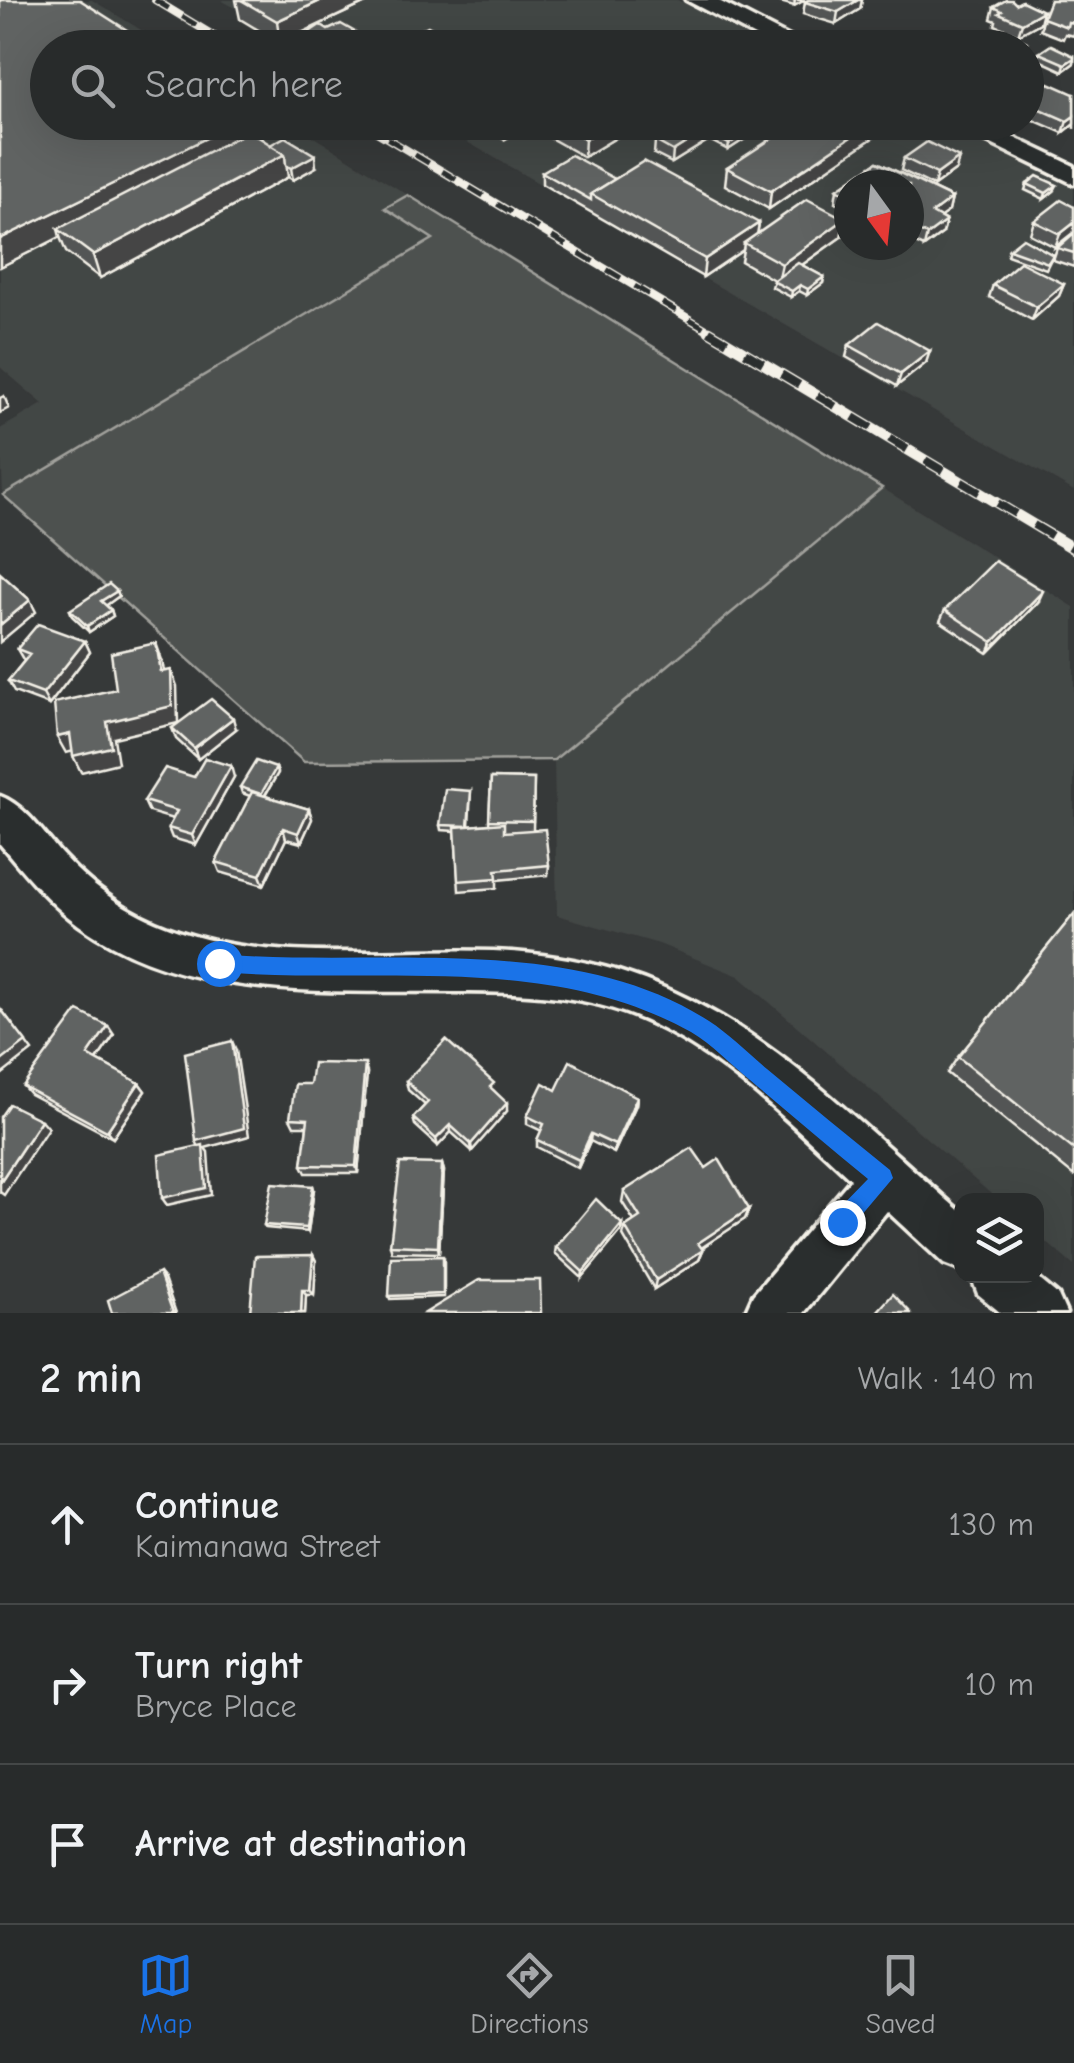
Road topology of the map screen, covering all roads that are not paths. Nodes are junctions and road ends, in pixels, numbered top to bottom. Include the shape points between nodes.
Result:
1 (698, 0) edge
2 (761, 30) edge
3 (997, 140) edge
4 (1074, 176) edge
5 (0, 814) edge
6 (883, 1178) junction
7 (954, 1239) edge
8 (1004, 1283) edge
9 (771, 1313) edge
10 (1040, 1313) edge

1 - 2 street
3 - 4 street
5 - 6 street via 103,918 156,947 219,963 299,970 466,968 561,975 629,992 702,1028
6 - 7 street
6 - 9 street
8 - 10 street

